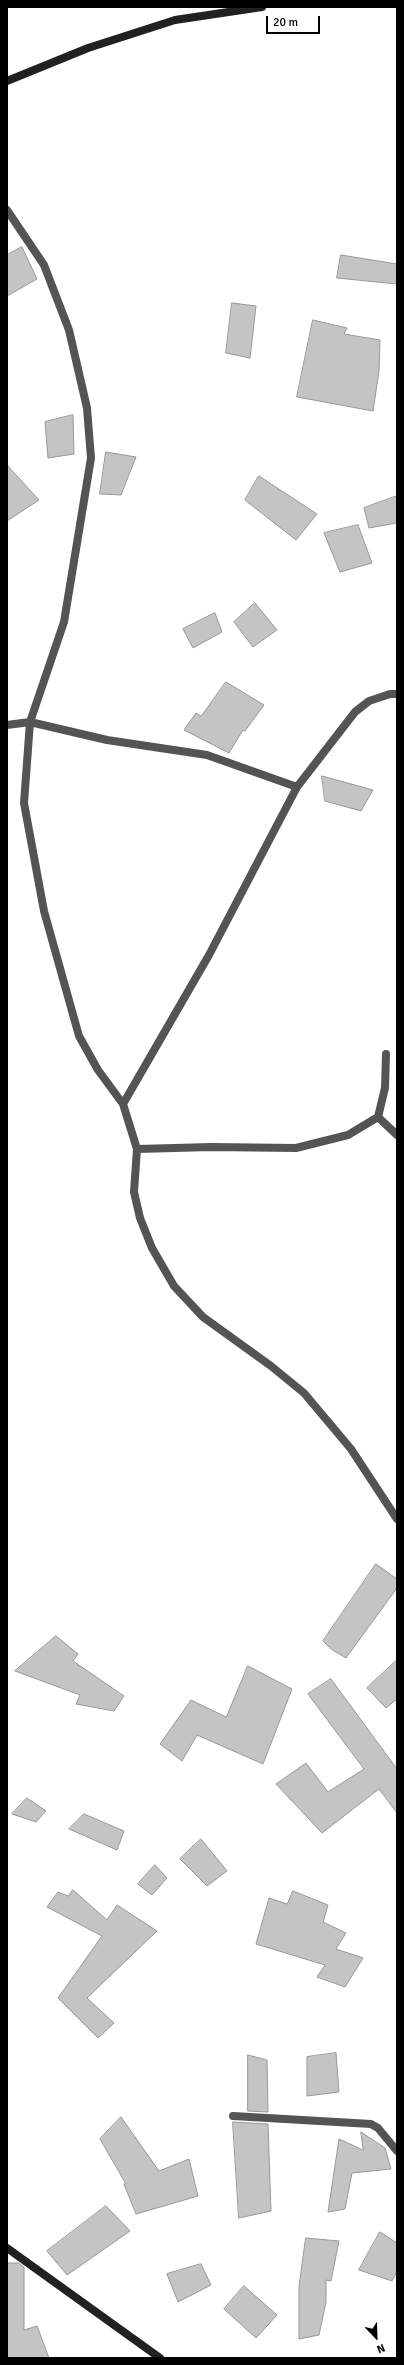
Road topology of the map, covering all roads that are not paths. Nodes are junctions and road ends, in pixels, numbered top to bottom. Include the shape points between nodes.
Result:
1 (262, 7) edge
2 (7, 81) edge
3 (7, 210) edge
4 (397, 694) edge
5 (30, 722) junction
6 (7, 725) edge
7 (298, 787) junction
8 (386, 1054) dead end
9 (123, 1104) junction
10 (378, 1117) junction
11 (397, 1135) edge
12 (136, 1149) junction
13 (397, 1519) edge
14 (233, 2116) dead end
15 (397, 2151) edge
16 (7, 2248) edge
17 (160, 2358) edge

1 - 2 street via 175,20 88,48
3 - 5 street via 44,265 69,330 87,408 90,458 64,622
4 - 7 street via 369,701 355,712
5 - 6 street
5 - 7 street via 107,740 207,755
5 - 9 street via 24,803 44,911 79,1036 98,1070
7 - 9 street via 198,975
8 - 10 street via 386,1088
9 - 12 street
10 - 11 street
10 - 12 street via 348,1135 296,1148 211,1146
12 - 13 street via 134,1192 140,1218 152,1248 174,1286 203,1317 304,1393 351,1449
14 - 15 street via 371,2124 378,2128
16 - 17 street

